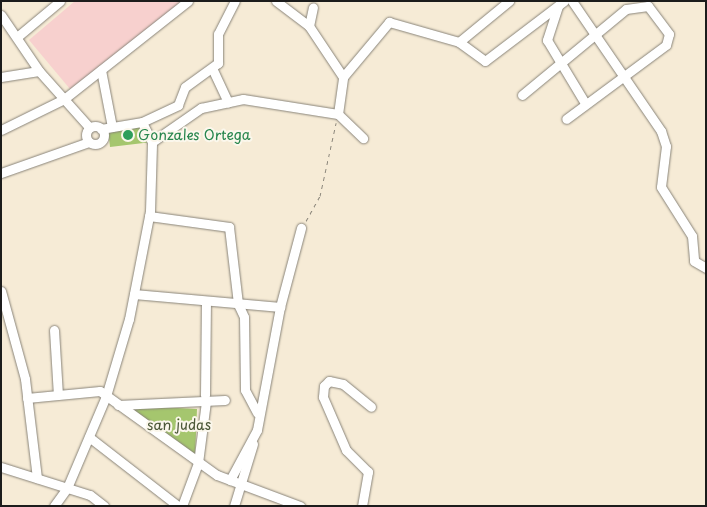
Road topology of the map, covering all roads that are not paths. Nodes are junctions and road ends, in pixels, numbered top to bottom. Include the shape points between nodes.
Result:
1 (60, 1) edge
2 (188, 1) edge
3 (235, 1) edge
4 (276, 1) edge
5 (509, 1) edge
6 (572, 1) edge
7 (561, 3) edge
8 (313, 7) dead end
9 (1, 15) edge
10 (310, 26) junction
11 (595, 34) junction
12 (17, 37) junction
13 (459, 42) junction
14 (558, 64) junction
15 (212, 68) junction
16 (101, 70) junction
17 (39, 71) junction
18 (622, 74) junction
19 (1, 77) edge
20 (343, 78) junction
21 (522, 95) dead end
22 (64, 99) junction
23 (228, 102) junction
24 (585, 103) junction
25 (338, 114) junction
26 (566, 119) dead end
27 (142, 122) junction
28 (112, 127) junction
29 (90, 128) junction
30 (101, 129) junction
31 (1, 130) edge
32 (363, 138) dead end
33 (89, 142) junction
34 (152, 142) junction
35 (1, 173) edge
36 (149, 216) junction
37 (302, 228) road end
38 (706, 268) edge
39 (1, 291) edge
40 (134, 294) junction
41 (206, 301) junction
42 (238, 304) junction
43 (280, 307) junction
44 (54, 330) dead end
45 (58, 395) junction
46 (106, 396) junction
47 (27, 398) junction
48 (206, 398) junction
49 (225, 400) dead end
50 (118, 405) junction
51 (371, 407) dead end
52 (257, 412) junction
53 (256, 430) junction
54 (89, 437) junction
55 (198, 463) junction
56 (1, 467) edge
57 (37, 478) junction
58 (230, 480) junction
59 (243, 484) junction
60 (68, 488) junction
61 (54, 506) edge
62 (104, 506) edge
63 (178, 506) edge
64 (182, 506) edge
65 (234, 506) edge
66 (300, 506) edge
67 (362, 506) edge

1 - 12 street
2 - 16 street
3 - 15 street via 218,34 221,55
4 - 10 street
5 - 13 street
6 - 11 street
7 - 13 street via 485,61
7 - 14 street via 547,40
8 - 10 street
9 - 12 street
10 - 20 street
11 - 14 street
11 - 18 street
11 - 18 street via 626,9 648,6 669,34 666,45
12 - 17 street
13 - 20 street via 389,22
14 - 21 street
14 - 24 street
15 - 23 street
15 - 27 street via 185,87 170,110
16 - 22 street
16 - 28 street
17 - 19 street
17 - 22 street
18 - 24 street
18 - 38 street via 660,132 666,146 661,187 692,236 694,261
20 - 25 street
22 - 29 street
22 - 31 street
23 - 25 street via 243,99
23 - 34 street via 201,108
24 - 26 street
25 - 32 street
27 - 28 street
27 - 34 street
28 - 30 street
29 - 30 street
29 - 33 street
30 - 33 street via 102,142
33 - 35 street
34 - 36 street
36 - 40 street
36 - 42 street via 229,227
37 - 43 street
39 - 47 street
40 - 41 street
40 - 46 street
41 - 42 street
41 - 48 street
42 - 43 street
42 - 52 street via 244,317 245,390
43 - 52 street
44 - 45 street
45 - 46 street via 100,391
45 - 47 street
46 - 50 street
46 - 54 street
47 - 57 street
48 - 49 street
48 - 50 street
48 - 55 street
50 - 55 street
51 - 67 street via 343,384 329,382 324,386 323,397 346,450 368,472
52 - 53 street
53 - 58 street
53 - 59 street
54 - 60 street
54 - 63 street
55 - 58 street
55 - 64 street
56 - 57 street
57 - 60 street
58 - 59 street
59 - 65 street
59 - 66 street
60 - 61 street
60 - 62 street

